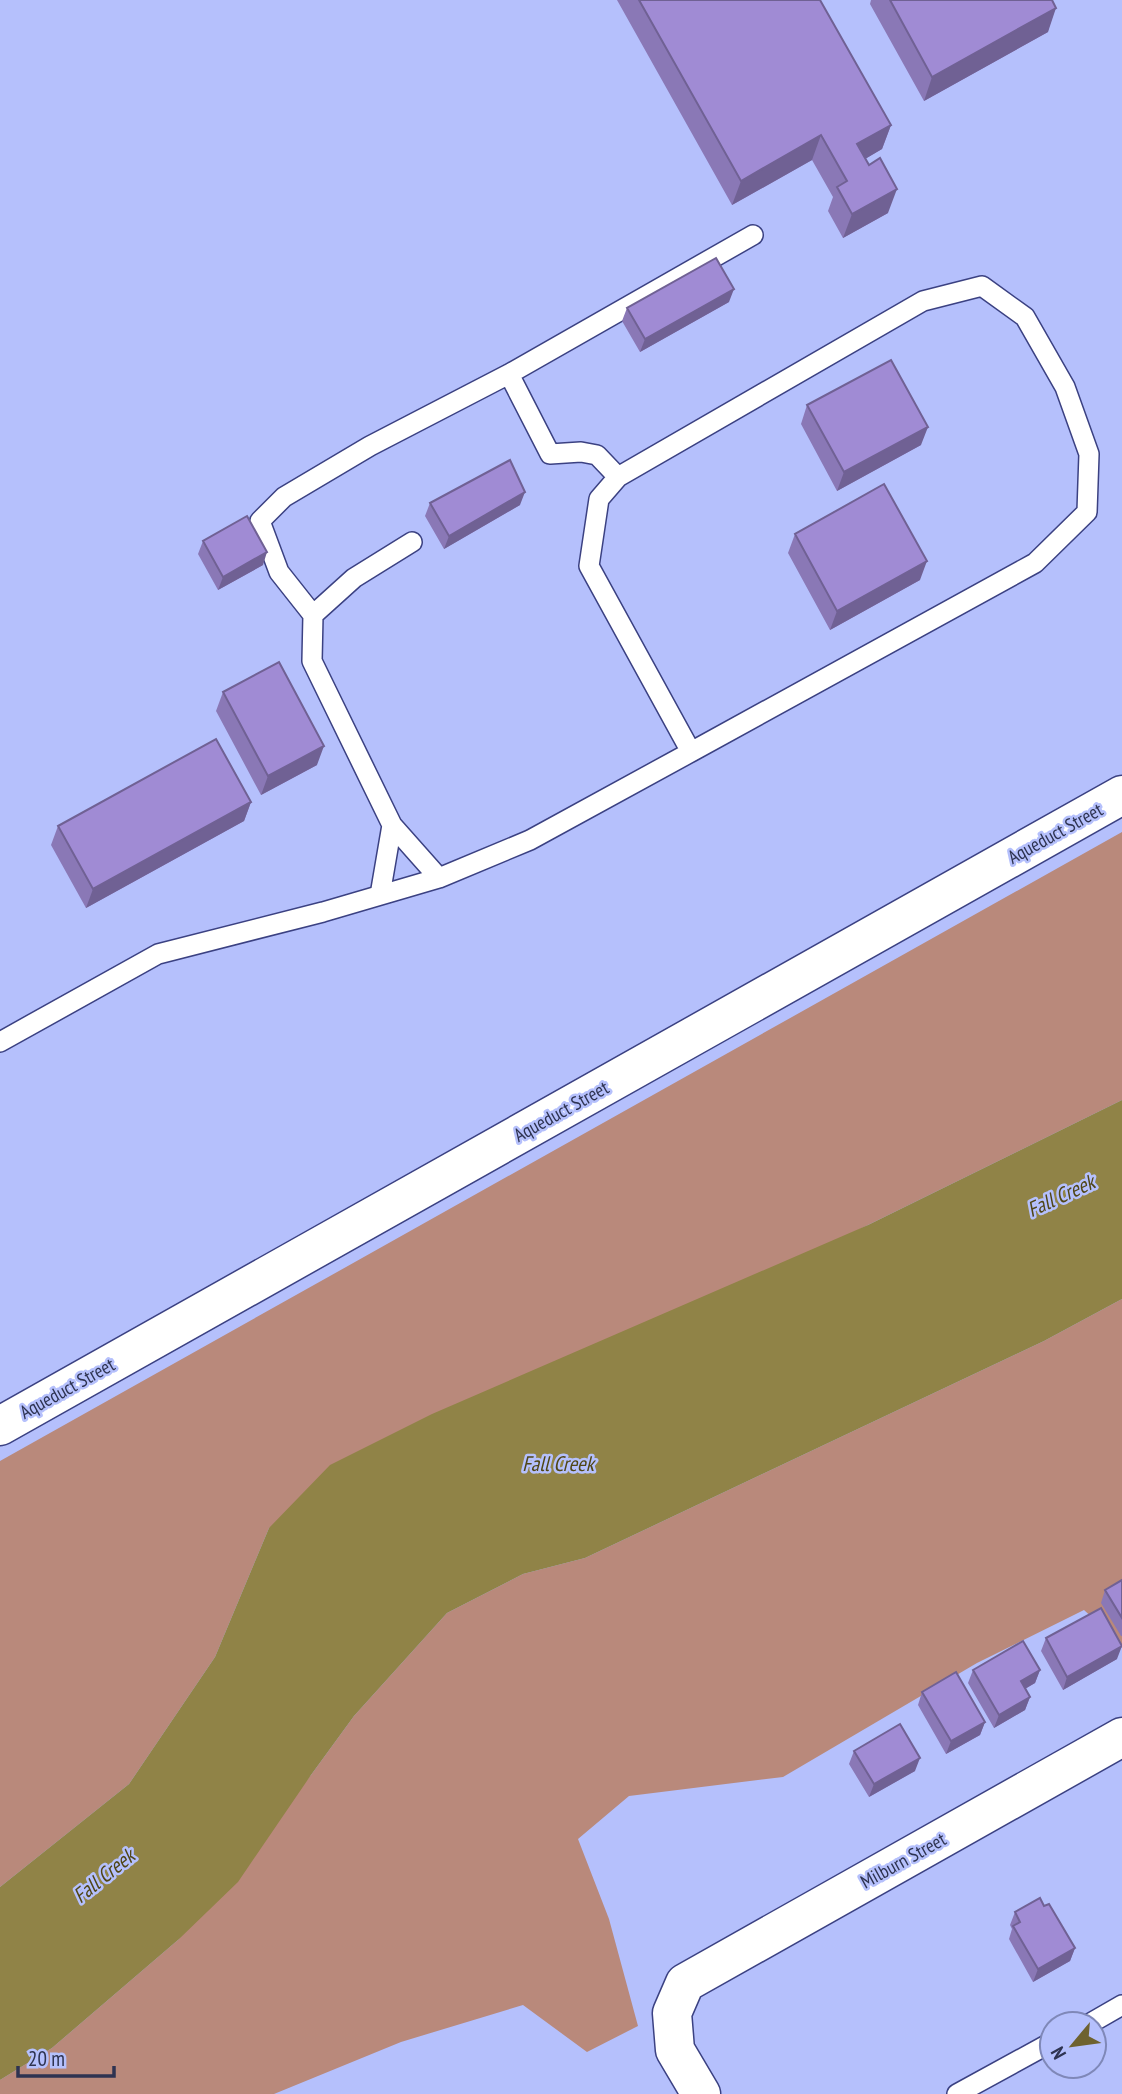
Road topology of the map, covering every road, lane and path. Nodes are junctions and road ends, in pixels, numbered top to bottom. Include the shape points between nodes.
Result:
1 (753, 235) dead end
2 (509, 374) junction
3 (618, 477) junction
4 (412, 542) dead end
5 (313, 615) junction
6 (691, 752) junction
7 (1122, 795) edge
8 (392, 825) junction
9 (439, 878) junction
10 (380, 895) junction
11 (0, 1042) edge
12 (2, 1421) edge
13 (1122, 1737) edge
14 (1038, 2050) edge
15 (701, 2094) edge
16 (957, 2094) edge

1 - 2 lane
2 - 3 lane via 550,454 597,455
2 - 5 lane via 370,446 284,497 260,521 279,572
3 - 6 lane via 599,499 589,566
3 - 6 lane via 923,301 982,286 1025,317 1065,387 1089,454 1087,512 1035,563
4 - 5 lane via 354,578
5 - 8 lane via 312,661
6 - 9 lane via 530,840
7 - 12 street, Aqueduct Street
8 - 9 lane
8 - 10 lane
9 - 10 lane
10 - 11 lane via 158,954
13 - 15 street, Milburn Street via 685,1983 672,2013 675,2050
14 - 16 lane

